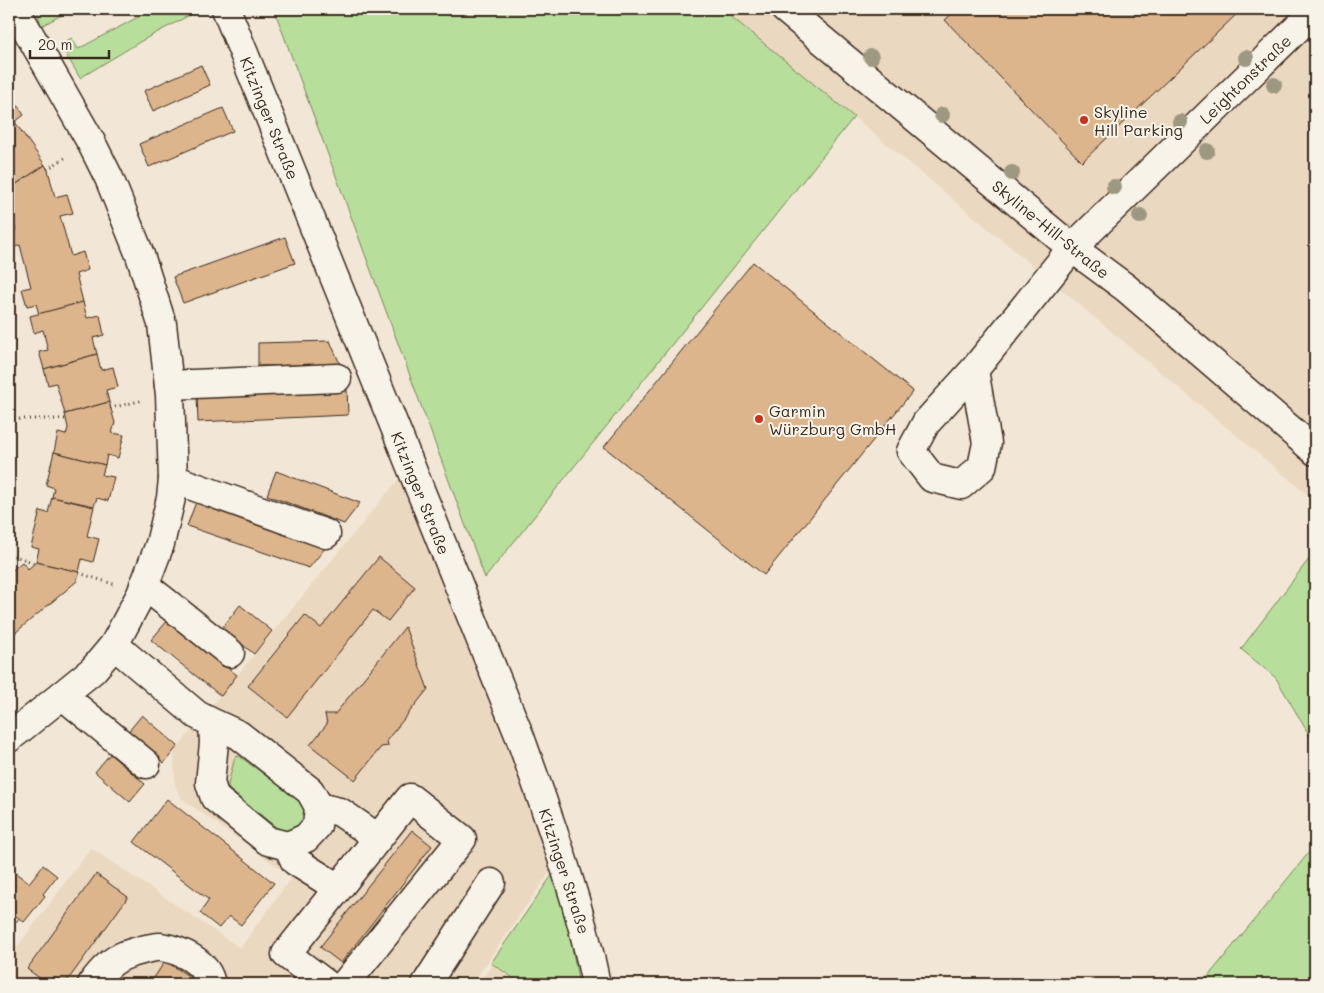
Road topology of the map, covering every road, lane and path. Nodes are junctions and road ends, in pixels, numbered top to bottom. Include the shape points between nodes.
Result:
1 (15, 9) edge
2 (226, 9) edge
3 (784, 9) edge
4 (1315, 11) edge
5 (1072, 248) junction
6 (974, 370) dead end
7 (337, 378) dead end
8 (170, 390) junction
9 (110, 408) dead end
10 (9, 418) edge
11 (65, 419) dead end
12 (1315, 451) edge
13 (173, 478) junction
14 (326, 534) dead end
15 (9, 554) edge
16 (36, 563) dead end
17 (79, 573) dead end
18 (143, 589) junction
19 (114, 646) junction
20 (230, 653) dead end
21 (62, 695) junction
22 (213, 724) junction
23 (9, 738) edge
24 (146, 764) dead end
25 (319, 807) junction
26 (378, 838) junction
27 (288, 846) junction
28 (491, 883) dead end
29 (338, 888) junction
30 (9, 914) edge
31 (18, 921) dead end
32 (92, 984) edge
33 (211, 984) edge
34 (326, 984) edge
35 (345, 984) edge
36 (426, 984) edge
37 (596, 984) edge

1 - 8 street via 92,142 140,255 162,324
2 - 37 street, Kitzinger Straße via 520,737 562,854 587,938
3 - 5 street, Skyline-Hill-Straße
4 - 5 street, Leightonstraße
5 - 6 street, Leightonstraße
5 - 12 street, Skyline-Hill-Straße via 1126,288
7 - 8 street
8 - 9 path
8 - 13 street
10 - 11 path
13 - 14 street
13 - 18 street via 172,498 160,544
15 - 16 path
17 - 18 path
18 - 19 street
18 - 20 street
19 - 21 street via 93,670
19 - 22 street via 197,715
21 - 23 street
21 - 24 street
22 - 25 street via 239,735 310,791
22 - 27 street via 210,782 215,798 268,841
25 - 26 street via 340,812
25 - 27 street via 317,826 306,838
26 - 29 street
26 - 35 street via 410,798 462,839
27 - 29 street via 295,861
28 - 36 street
29 - 34 street via 286,954
30 - 31 path
32 - 33 street via 122,956 159,947 185,954 202,966

